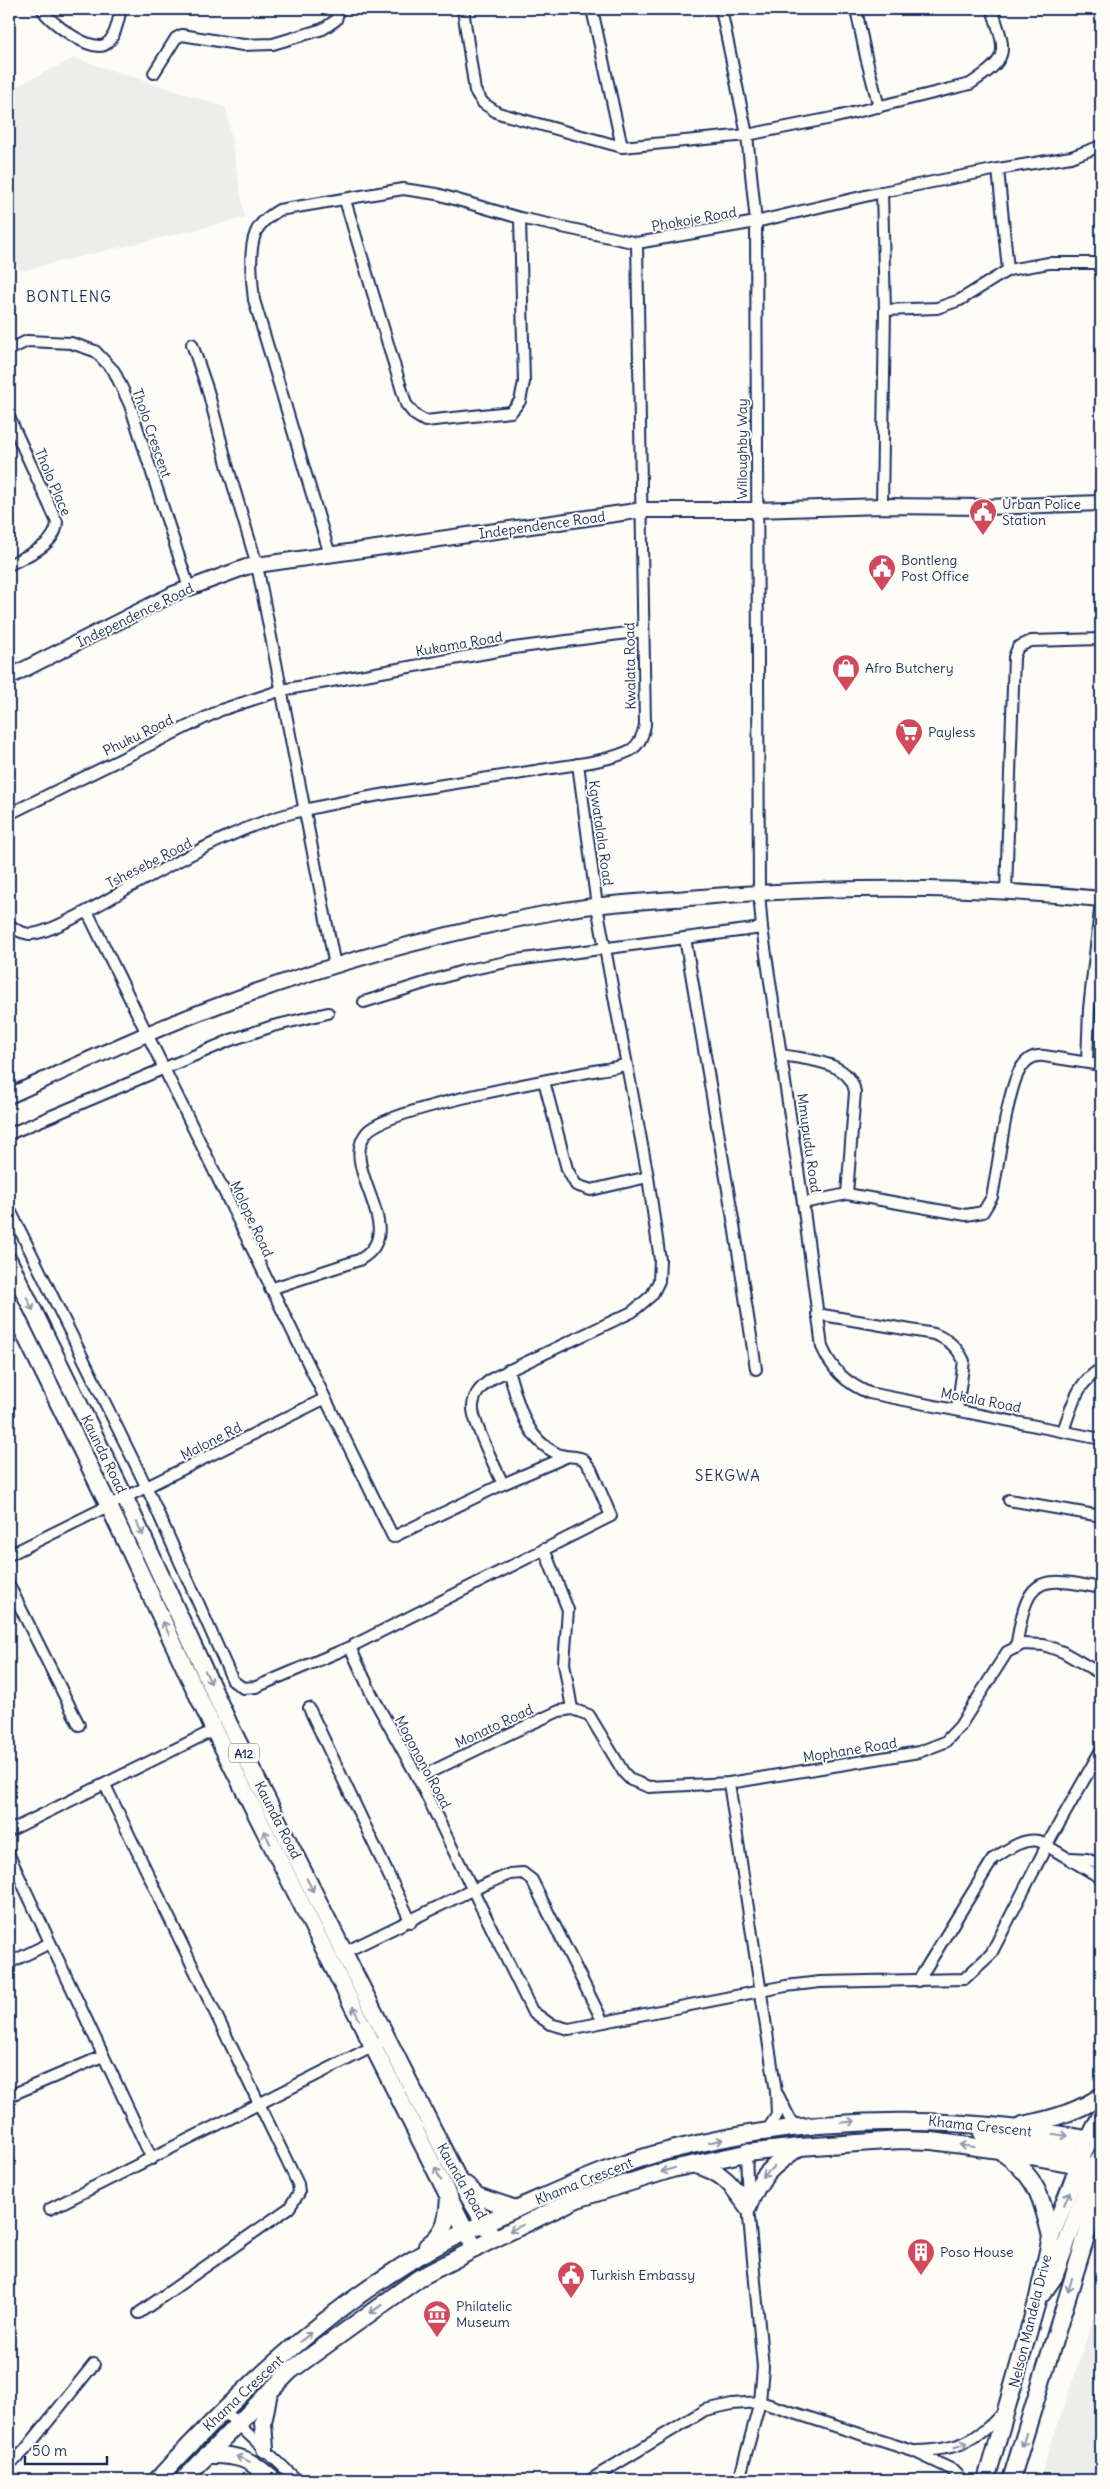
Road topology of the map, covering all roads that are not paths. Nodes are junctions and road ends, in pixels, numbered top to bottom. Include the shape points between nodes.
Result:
1 (42, 9) edge
2 (121, 9) edge
3 (339, 9) edge
4 (463, 9) edge
5 (592, 9) edge
6 (721, 9) edge
7 (856, 9) edge
8 (992, 9) edge
9 (154, 73) dead end
10 (879, 107) junction
11 (747, 135) junction
12 (1101, 146) edge
13 (622, 147) junction
14 (998, 169) junction
15 (882, 192) junction
16 (345, 200) junction
17 (520, 218) junction
18 (756, 222) junction
19 (637, 243) junction
20 (1101, 263) edge
21 (1008, 270) junction
22 (885, 310) junction
23 (192, 344) dead end
24 (9, 350) edge
25 (9, 417) edge
26 (1101, 503) edge
27 (882, 506) junction
28 (643, 510) junction
29 (756, 510) junction
30 (330, 555) junction
31 (9, 565) edge
32 (257, 565) junction
33 (189, 588) junction
34 (642, 631) junction
35 (1101, 639) edge
36 (9, 677) edge
37 (282, 690) junction
38 (578, 764) junction
39 (303, 810) junction
40 (9, 814) edge
41 (1006, 891) junction
42 (759, 892) junction
43 (1101, 900) edge
44 (596, 906) junction
45 (87, 911) junction
46 (9, 924) edge
47 (762, 928) junction
48 (686, 938) junction
49 (1099, 939) edge
50 (606, 948) junction
51 (335, 966) junction
52 (364, 1002) dead end
53 (328, 1013) dead end
54 (147, 1033) junction
55 (782, 1055) junction
56 (1088, 1062) junction
57 (626, 1065) junction
58 (1101, 1065) edge
59 (163, 1067) junction
60 (544, 1082) junction
61 (9, 1096) edge
62 (9, 1134) edge
63 (648, 1177) junction
64 (847, 1194) junction
65 (803, 1203) junction
66 (9, 1208) edge
67 (9, 1261) edge
68 (270, 1289) junction
69 (9, 1302) edge
70 (817, 1314) junction
71 (756, 1369) dead end
72 (1101, 1369) edge
73 (508, 1370) junction
74 (855, 1387) joint
75 (324, 1399) junction
76 (957, 1409) junction
77 (1063, 1431) junction
78 (1101, 1439) edge
79 (566, 1456) junction
80 (502, 1484) junction
81 (147, 1488) junction
82 (125, 1498) junction
83 (1009, 1500) dead end
84 (109, 1506) junction
85 (1101, 1516) edge
86 (544, 1550) junction
87 (9, 1555) edge
88 (9, 1585) edge
89 (1101, 1588) edge
90 (350, 1647) junction
91 (1016, 1648) junction
92 (1101, 1674) edge
93 (309, 1708) dead end
94 (572, 1708) junction
95 (79, 1725) dead end
96 (214, 1730) junction
97 (1101, 1750) edge
98 (418, 1778) junction
99 (729, 1783) junction
100 (105, 1785) junction
101 (9, 1831) edge
102 (1047, 1845) junction
103 (9, 1855) edge
104 (1068, 1858) junction
105 (1101, 1865) edge
106 (1101, 1878) edge
107 (472, 1890) junction
108 (411, 1922) junction
109 (50, 1943) junction
110 (344, 1953) junction
111 (328, 1960) junction
112 (9, 1964) edge
113 (918, 1981) junction
114 (762, 1990) junction
115 (603, 2022) junction
116 (388, 2039) junction
117 (373, 2046) junction
118 (103, 2056) junction
119 (776, 2092) junction
120 (9, 2096) edge
121 (1101, 2096) edge
122 (260, 2104) junction
123 (1101, 2115) edge
124 (949, 2122) junction
125 (1010, 2127) junction
126 (799, 2128) junction
127 (766, 2132) junction
128 (744, 2136) junction
129 (800, 2146) junction
130 (999, 2150) junction
131 (746, 2153) junction
132 (1095, 2156) edge
133 (152, 2159) junction
134 (691, 2164) junction
135 (457, 2177) junction
136 (1101, 2188) edge
137 (449, 2195) junction
138 (748, 2208) junction
139 (50, 2209) dead end
140 (516, 2209) junction
141 (485, 2221) junction
142 (1101, 2223) edge
143 (467, 2232) junction
144 (1051, 2237) junction
145 (494, 2239) junction
146 (475, 2249) junction
147 (1081, 2249) junction
148 (404, 2264) junction
149 (1037, 2302) junction
150 (139, 2313) dead end
151 (94, 2364) dead end
152 (269, 2392) junction
153 (760, 2402) junction
154 (1009, 2406) junction
155 (223, 2410) junction
156 (238, 2423) junction
157 (265, 2449) junction
158 (913, 2451) junction
159 (207, 2455) junction
160 (9, 2463) edge
161 (157, 2480) edge
162 (183, 2480) edge
163 (273, 2480) edge
164 (296, 2480) edge
165 (590, 2480) edge
166 (738, 2480) edge
167 (962, 2480) edge
168 (986, 2480) edge
169 (1012, 2480) edge

1 - 2 street via 67,33 95,47 105,46 112,39
3 - 9 street via 336,20 323,29 274,44 244,45 182,35 176,38
4 - 13 street via 475,91 483,103 498,113
5 - 13 street
6 - 11 street, Willoughby Way
7 - 10 street
8 - 10 street via 1003,44 1002,58 988,72 970,84
10 - 11 street
11 - 13 street
11 - 18 street, Willoughby Way
12 - 14 street, Phokoje Road via 1072,158
14 - 15 street, Phokoje Road
14 - 21 street
15 - 18 street, Phokoje Road
15 - 22 street
16 - 17 street via 403,189 437,194
16 - 17 street via 406,404 425,421 511,412 520,401 524,382
16 - 30 street via 279,210 267,218 256,232 251,263 254,300
17 - 19 street
18 - 19 street, Phokoje Road
18 - 29 street, Willoughby Way
19 - 28 street, Kwalata Road
20 - 21 street via 1049,263
21 - 22 street via 960,300 937,308
22 - 27 street
23 - 32 street
24 - 33 street, Tholo Crescent via 27,341 71,343 95,352 114,371 130,405
25 - 31 street, Tholo Place via 55,514 57,532 43,546
26 - 27 street, Independence Road
27 - 29 street, Independence Road
28 - 29 street, Independence Road
28 - 30 street, Independence Road
28 - 34 street, Kwalata Road
29 - 42 street, Willoughby Way
30 - 32 street, Independence Road
32 - 33 street, Independence Road
32 - 37 street
33 - 36 street, Independence Road
34 - 37 street, Kukama Road via 514,648
34 - 38 street, Kwalata Road via 643,736 631,750
35 - 41 street via 1031,641 1018,647 1014,657
37 - 39 street
37 - 40 street, Phuku Road via 221,710
38 - 39 street, Kwalata Road
38 - 44 street, Kgwatalala Road
39 - 45 street, Tshesebe Road via 266,821 221,841
39 - 51 street
41 - 42 street via 900,888
41 - 43 street
42 - 44 street
42 - 47 street, Mmupudu Road
43 - 49 street
44 - 50 street, Kgwatalala Road
44 - 51 street via 473,930
45 - 46 street, Tshesebe Road via 30,934
45 - 54 street, Molope Road
47 - 48 street
47 - 55 street, Mmupudu Road
48 - 50 street
48 - 71 street
49 - 56 street via 1089,1009
50 - 52 street via 463,971
50 - 57 street, Kgwatalala Road
51 - 54 street via 223,1003
53 - 59 street via 273,1026
54 - 59 street, Molope Road
54 - 61 street
55 - 64 street via 826,1064 849,1075 854,1082
55 - 65 street, Mmupudu Road
56 - 58 street
56 - 64 street via 1036,1055 1020,1069 1014,1082 992,1197 983,1212 966,1215
57 - 60 street
57 - 63 street, Kgwatalala Road
59 - 62 street
59 - 68 street, Molope Road
60 - 63 street via 567,1169 576,1185 591,1190
60 - 68 street via 432,1106 372,1127 364,1135 360,1150 379,1226 377,1245 359,1260
63 - 73 street, Kgwatalala Road via 660,1260 659,1281 652,1296 632,1312
64 - 65 street
65 - 70 street, Mmupudu Road
66 - 81 street
67 -> 82 main road, Kaunda Road / A12
68 - 75 street, Molope Road
69 - 84 main road, Kaunda Road / A12
70 - 74 street, Mmupudu Road via 822,1347 829,1362
70 - 76 street via 934,1334 946,1339 964,1361
72 - 77 street via 1089,1375 1077,1390
73 - 79 street via 526,1423 534,1435 543,1446
73 - 80 street, Kgwatalala Road via 486,1383 475,1396 472,1412
74 - 76 street, Mokala Road via 886,1397
75 - 80 street, Molope Road via 393,1537
75 - 81 street, Malone Rd
76 - 77 street, Mokala Road
77 - 78 street, Mokala Road
79 - 80 street
79 - 86 street via 580,1458 587,1464 612,1516
81 - 82 street, Malone Rd
81 - 90 street via 237,1685 256,1687
82 - 84 street, Malone Rd
82 -> 110 main road, Kaunda Road / A12 via 229,1724
83 - 85 street
84 - 87 street, Malone Rd
96 -> 84 main road, Kaunda Road / A12
86 - 90 street
86 - 94 street via 568,1610 564,1663
88 - 95 street
89 - 91 street via 1058,1581 1038,1586 1029,1594 1022,1610
90 - 98 street, Mogonono Road via 372,1695
91 - 92 street via 1024,1644 1044,1645
91 - 99 street, Mophane Road via 1007,1652 960,1726 945,1742 919,1752
93 - 108 street
94 - 98 street, Monato Road via 526,1726
94 - 99 street, Mophane Road via 594,1720 624,1772 639,1784 659,1788
96 - 100 street
111 -> 96 main road, Kaunda Road / A12
97 - 102 street, Mogonono Road
98 - 107 street, Mogonono Road
99 - 114 street
100 - 101 street
100 - 122 street
102 - 104 street
102 - 113 street via 1029,1839 993,1859
102 - 113 street, Mogonono Road via 990,1954 976,1969 964,1979
103 - 109 street
104 - 105 street via 1087,1859
104 - 106 street
107 - 108 street
107 - 115 street, Mogonono Road via 536,2015 557,2027 569,2029
107 - 115 street via 510,1874 529,1876
108 - 110 street
109 - 112 street
109 - 118 street
110 - 111 street
110 - 116 main road, Kaunda Road / A12
117 -> 111 main road, Kaunda Road / A12
113 - 114 street, Mogonono Road via 820,1982
114 - 115 street, Mogonono Road
114 - 119 street
116 - 117 street
116 - 135 main road, Kaunda Road / A12
117 - 122 street
137 -> 117 main road, Kaunda Road / A12
118 - 120 street
118 - 133 street
119 - 126 street via 790,2119
119 - 127 street via 777,2115
121 - 125 main road via 1050,2119
122 - 133 street
122 - 150 street via 298,2184 300,2193 296,2200
123 - 132 main road
124 - 125 main road, Khama Crescent
126 -> 124 main road, Khama Crescent via 867,2120
124 - 132 main road via 971,2131
125 -> 132 main road, Khama Crescent
126 - 127 main road, Khama Crescent
127 - 128 main road, Khama Crescent
128 - 131 street
140 -> 128 main road, Khama Crescent via 615,2167 670,2150
130 -> 129 main road, Khama Crescent via 901,2140
129 - 131 main road, Khama Crescent
129 -> 138 main road via 763,2175
130 - 132 main road, Khama Crescent
130 - 144 main road via 1017,2162 1037,2188
131 - 134 main road, Khama Crescent
131 - 138 street
144 -> 132 main road, Nelson Mandela Drive
132 - 149 main road via 1054,2277
133 - 139 street
134 - 138 main road via 721,2175
134 -> 145 main road, Khama Crescent via 577,2199
135 - 140 main road via 477,2196
135 - 141 main road, Kaunda Road / A12
136 - 147 main road, Nelson Mandela Drive
137 - 143 main road, Kaunda Road / A12
137 - 148 main road via 447,2219 440,2235
138 - 153 street via 763,2367
140 - 141 main road, Khama Crescent
141 - 143 main road, Khama Crescent
141 - 145 main road, Kaunda Road / A12
142 - 147 main road
143 - 146 main road, Kaunda Road / A12
143 - 148 main road, Khama Crescent
144 - 149 main road, Nelson Mandela Drive
145 - 146 main road, Khama Crescent
146 -> 152 main road, Khama Crescent via 419,2278 290,2371
147 -> 169 main road, Nelson Mandela Drive
155 -> 148 main road, Khama Crescent via 282,2356
149 - 154 main road, Nelson Mandela Drive
151 - 160 street via 25,2450
152 - 156 main road, Khama Crescent
152 - 157 main road via 263,2422
153 - 158 street
153 - 165 street via 705,2410
153 - 166 street
158 -> 154 street via 940,2451 968,2442 987,2431
154 - 168 main road, Nelson Mandela Drive
155 - 156 street
155 - 161 main road, Khama Crescent
156 - 157 street
156 - 159 main road, Khama Crescent
157 - 164 street
158 - 167 street via 951,2469
159 - 162 main road, Khama Crescent
163 -> 159 main road via 246,2459

